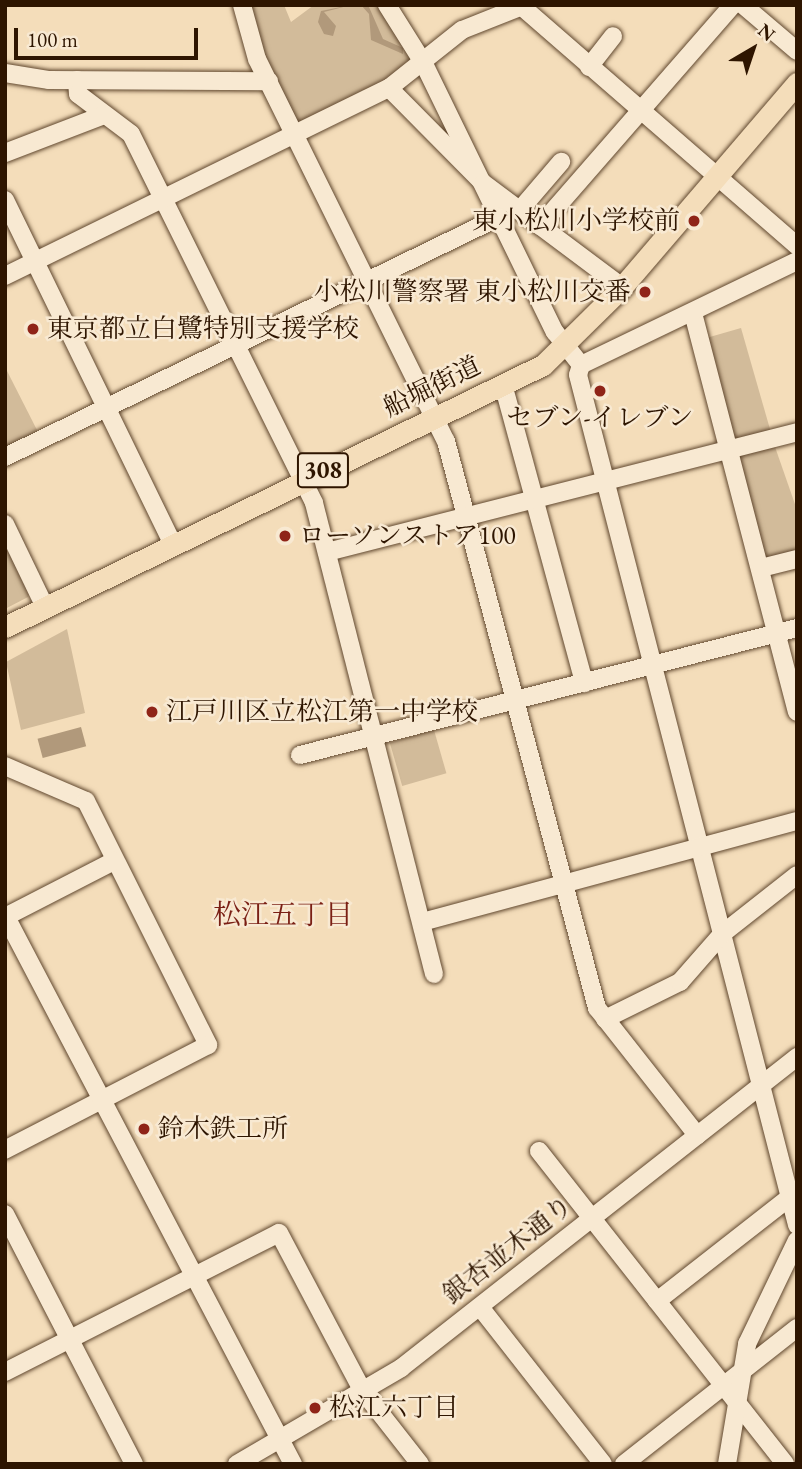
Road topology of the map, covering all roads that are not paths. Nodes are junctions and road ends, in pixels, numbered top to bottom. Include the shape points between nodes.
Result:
1 (242, 5) edge
2 (387, 5) edge
3 (733, 5) edge
4 (743, 5) edge
5 (522, 6) edge
6 (613, 36) dead end
7 (797, 51) edge
8 (422, 61) junction
9 (589, 67) junction
10 (5, 73) edge
11 (76, 80) junction
12 (269, 81) junction
13 (797, 83) edge
14 (389, 88) junction
15 (640, 111) junction
16 (104, 115) junction
17 (296, 135) junction
18 (5, 153) edge
19 (561, 162) dead end
20 (716, 176) junction
21 (483, 183) junction
22 (164, 199) junction
23 (5, 200) edge
24 (519, 211) junction
25 (499, 217) junction
26 (540, 226) junction
27 (797, 246) edge
28 (36, 261) junction
29 (797, 261) edge
30 (5, 276) edge
31 (368, 281) junction
32 (622, 287) junction
33 (693, 313) junction
34 (238, 348) junction
35 (565, 348) junction
36 (581, 365) junction
37 (502, 384) junction
38 (106, 408) junction
39 (435, 417) junction
40 (797, 432) edge
41 (730, 450) junction
42 (5, 457) edge
43 (302, 480) junction
44 (606, 482) junction
45 (536, 499) junction
46 (466, 517) junction
47 (5, 524) edge
48 (172, 542) junction
49 (327, 552) junction
50 (797, 559) edge
51 (761, 568) junction
52 (45, 607) junction
53 (5, 627) edge
54 (797, 628) edge
55 (777, 633) junction
56 (654, 666) junction
57 (584, 682) junction
58 (513, 699) junction
59 (797, 712) edge
60 (375, 736) junction
61 (300, 755) dead end
62 (5, 766) edge
63 (797, 821) edge
64 (700, 848) junction
65 (114, 861) junction
66 (797, 876) edge
67 (561, 885) junction
68 (5, 916) edge
69 (422, 922) junction
70 (722, 934) junction
71 (434, 974) dead end
72 (605, 1019) junction
73 (797, 1057) edge
74 (761, 1085) junction
75 (102, 1100) junction
76 (696, 1135) junction
77 (5, 1150) edge
78 (539, 1151) dead end
79 (790, 1197) junction
80 (5, 1214) edge
81 (592, 1217) junction
82 (797, 1225) edge
83 (797, 1240) edge
84 (195, 1276) junction
85 (657, 1301) junction
86 (480, 1307) junction
87 (797, 1328) edge
88 (70, 1340) junction
89 (743, 1369) junction
90 (5, 1372) edge
91 (723, 1385) junction
92 (362, 1390) junction
93 (738, 1404) junction
94 (279, 1438) junction
95 (134, 1464) edge
96 (237, 1464) edge
97 (293, 1464) edge
98 (420, 1464) edge
99 (603, 1464) edge
100 (624, 1464) edge
101 (727, 1464) edge
102 (785, 1464) edge

1 - 12 street via 257,59
2 - 8 street
3 - 15 street
4 - 7 street
5 - 8 street via 462,30
5 - 9 street
6 - 9 street
8 - 14 street
8 - 21 street
9 - 15 street
10 - 11 street
11 - 12 street
11 - 16 street via 78,94
12 - 17 street
13 - 20 main road, 船堀街道 / 308
14 - 17 street
14 - 21 street
15 - 20 street
15 - 26 street
16 - 18 street
16 - 22 street via 131,134
17 - 22 street
17 - 31 street
19 - 24 street
20 - 27 street
20 - 32 main road, 船堀街道 / 308
21 - 24 street
21 - 25 street
22 - 28 street
22 - 34 street
23 - 28 street
24 - 26 street
25 - 31 street
25 - 35 street
26 - 32 street
28 - 30 street
28 - 38 street
29 - 33 street
31 - 34 street
31 - 39 street
32 - 35 main road, 船堀街道 / 308
33 - 36 street
33 - 41 street
34 - 38 street
34 - 43 street
35 - 36 street
35 - 37 main road, 船堀街道 / 308 via 543,365
36 - 44 street via 578,375
37 - 39 main road, 船堀街道 / 308
37 - 45 street
38 - 42 street
38 - 48 street
39 - 43 main road, 船堀街道 / 308
39 - 46 street
40 - 41 street
41 - 44 street
41 - 51 street
43 - 48 main road, 船堀街道 / 308
43 - 49 street via 314,503
44 - 45 street
44 - 56 street
45 - 46 street
45 - 57 street
46 - 49 street
46 - 58 street
47 - 52 street
48 - 52 main road, 船堀街道 / 308
49 - 60 street
50 - 51 street
51 - 55 street
52 - 53 main road, 船堀街道 / 308
54 - 55 street
55 - 56 street
55 - 59 street
56 - 57 street
56 - 64 street
57 - 58 street
58 - 60 street
58 - 67 street
60 - 61 street
60 - 69 street
62 - 65 street via 86,801
63 - 64 street
64 - 67 street
64 - 70 street
65 - 68 street
65 - 75 street via 208,1045
66 - 70 street
67 - 69 street
67 - 72 street via 597,1008
68 - 75 street
69 - 71 street
70 - 72 street via 680,982
70 - 74 street
72 - 76 street
73 - 74 street, 銀杏並木通り
74 - 76 street, 銀杏並木通り
74 - 79 street
75 - 77 street
75 - 84 street
76 - 81 street, 銀杏並木通り
78 - 81 street
79 - 82 street
79 - 85 street
80 - 88 street
81 - 85 street
81 - 86 street, 銀杏並木通り
83 - 89 street via 747,1344
84 - 88 street
84 - 92 street via 279,1233
84 - 94 street
85 - 91 street
86 - 92 street, 銀杏並木通り via 401,1368
86 - 99 street
87 - 89 street
88 - 90 street
88 - 95 street
89 - 91 street
89 - 93 street
91 - 93 street
91 - 100 street
92 - 94 street, 銀杏並木通り
92 - 98 street
93 - 101 street
93 - 102 street
94 - 96 street, 銀杏並木通り
94 - 97 street

